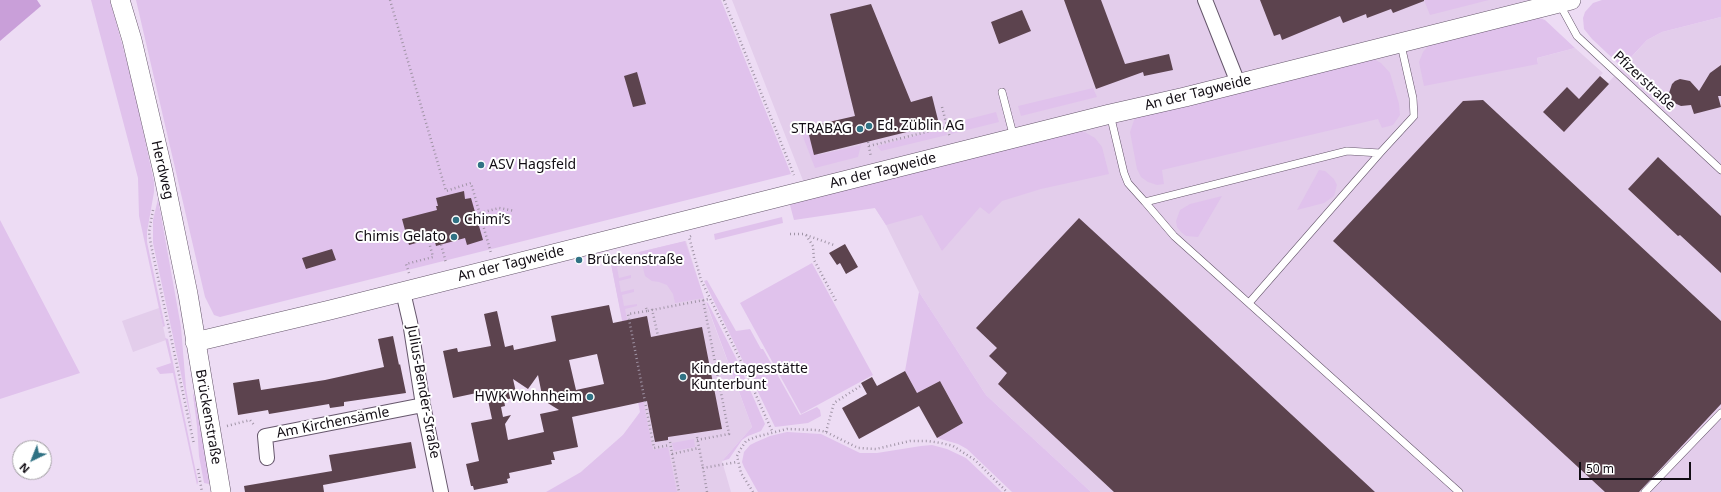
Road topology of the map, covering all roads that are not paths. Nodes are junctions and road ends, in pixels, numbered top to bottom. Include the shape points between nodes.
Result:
1 (120, 0) edge
2 (1205, 0) edge
3 (1565, 2) edge
4 (1400, 42) junction
5 (1238, 83) junction
6 (1002, 92) dead end
7 (1110, 114) junction
8 (1014, 139) junction
9 (1380, 154) junction
10 (1721, 170) edge
11 (1145, 202) junction
12 (408, 291) junction
13 (1249, 303) junction
14 (195, 342) junction
15 (423, 405) junction
16 (1721, 413) edge
17 (267, 458) dead end
18 (221, 492) edge
19 (441, 492) edge
20 (1459, 492) edge
21 (1645, 492) edge

1 - 14 main road, Herdweg via 163,172 188,294
2 - 5 street
3 - 4 main road, An der Tagweide
3 - 10 lane, Pfizerstraße via 1577,36
4 - 5 main road, An der Tagweide
4 - 9 lane via 1413,98 1414,116
5 - 7 main road, An der Tagweide
6 - 8 lane
7 - 8 main road, An der Tagweide
7 - 11 lane via 1124,173 1128,183
8 - 12 main road, An der Tagweide
9 - 11 lane via 1347,151
9 - 13 lane
11 - 13 lane via 1174,236
12 - 14 main road, An der Tagweide
12 - 15 street, Julius-Bender-Straße via 410,322
13 - 20 lane
14 - 18 main road, Brückenstraße
15 - 17 street, Am Kirchensämle via 265,436
15 - 19 street, Julius-Bender-Straße
16 - 21 lane

